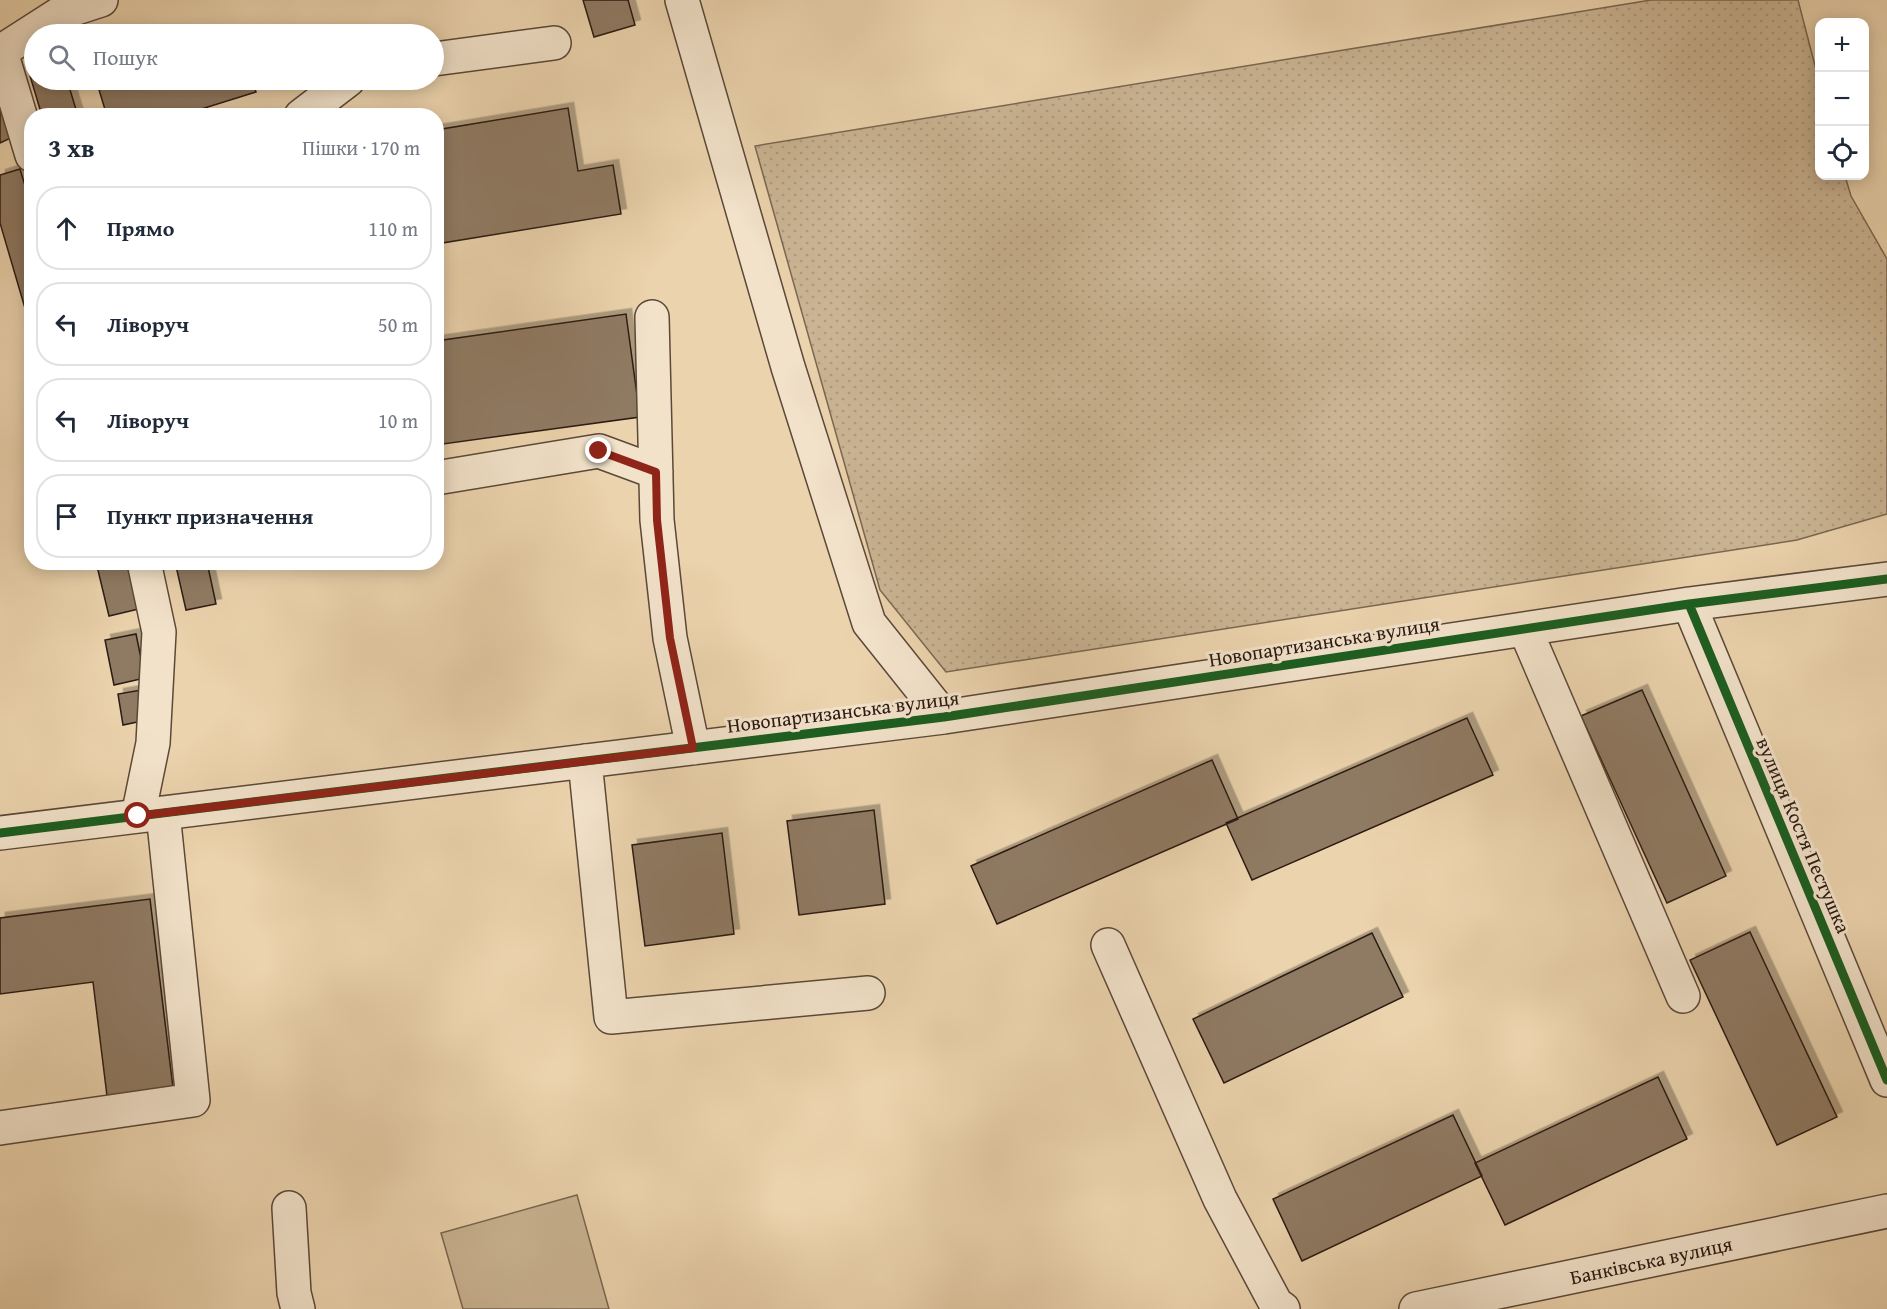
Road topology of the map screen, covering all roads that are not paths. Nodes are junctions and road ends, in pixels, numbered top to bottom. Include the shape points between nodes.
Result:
1 (101, 0) edge
2 (681, 0) edge
3 (43, 24) edge
4 (24, 36) edge
5 (554, 43) dead end
6 (0, 52) edge
7 (444, 57) edge
8 (335, 90) edge
9 (312, 108) edge
10 (24, 129) edge
11 (652, 317) dead end
12 (656, 472) junction
13 (444, 477) edge
14 (146, 570) edge
15 (1887, 579) edge
16 (1689, 604) junction
17 (1525, 629) junction
18 (944, 717) junction
19 (693, 748) junction
20 (585, 761) junction
21 (151, 815) junction
22 (0, 833) edge
23 (1108, 945) dead end
24 (868, 993) dead end
25 (1683, 996) dead end
26 (1887, 1080) edge
27 (0, 1128) edge
28 (289, 1208) dead end
29 (1887, 1211) edge
30 (298, 1309) edge
31 (1282, 1309) edge
32 (1416, 1309) edge

1 - 3 street via 60,13
2 - 18 street via 869,623
4 - 6 street
5 - 7 street
6 - 10 street
8 - 9 street
11 - 12 street
12 - 13 street via 599,451
12 - 19 street via 657,520 670,638
14 - 21 street via 159,632
15 - 16 street, Новопартизанська вулиця
16 - 17 street, Новопартизанська вулиця
16 - 26 street, вулиця Костя Пестушка
17 - 18 street, Новопартизанська вулиця
17 - 25 street
18 - 19 street, Новопартизанська вулиця
19 - 20 street, Новопартизанська вулиця
20 - 21 street, Новопартизанська вулиця
20 - 24 street via 611,1017
21 - 22 street, Новопартизанська вулиця
21 - 27 street via 193,1100
23 - 31 street via 1220,1199
28 - 30 street
29 - 32 street, Банківська вулиця

